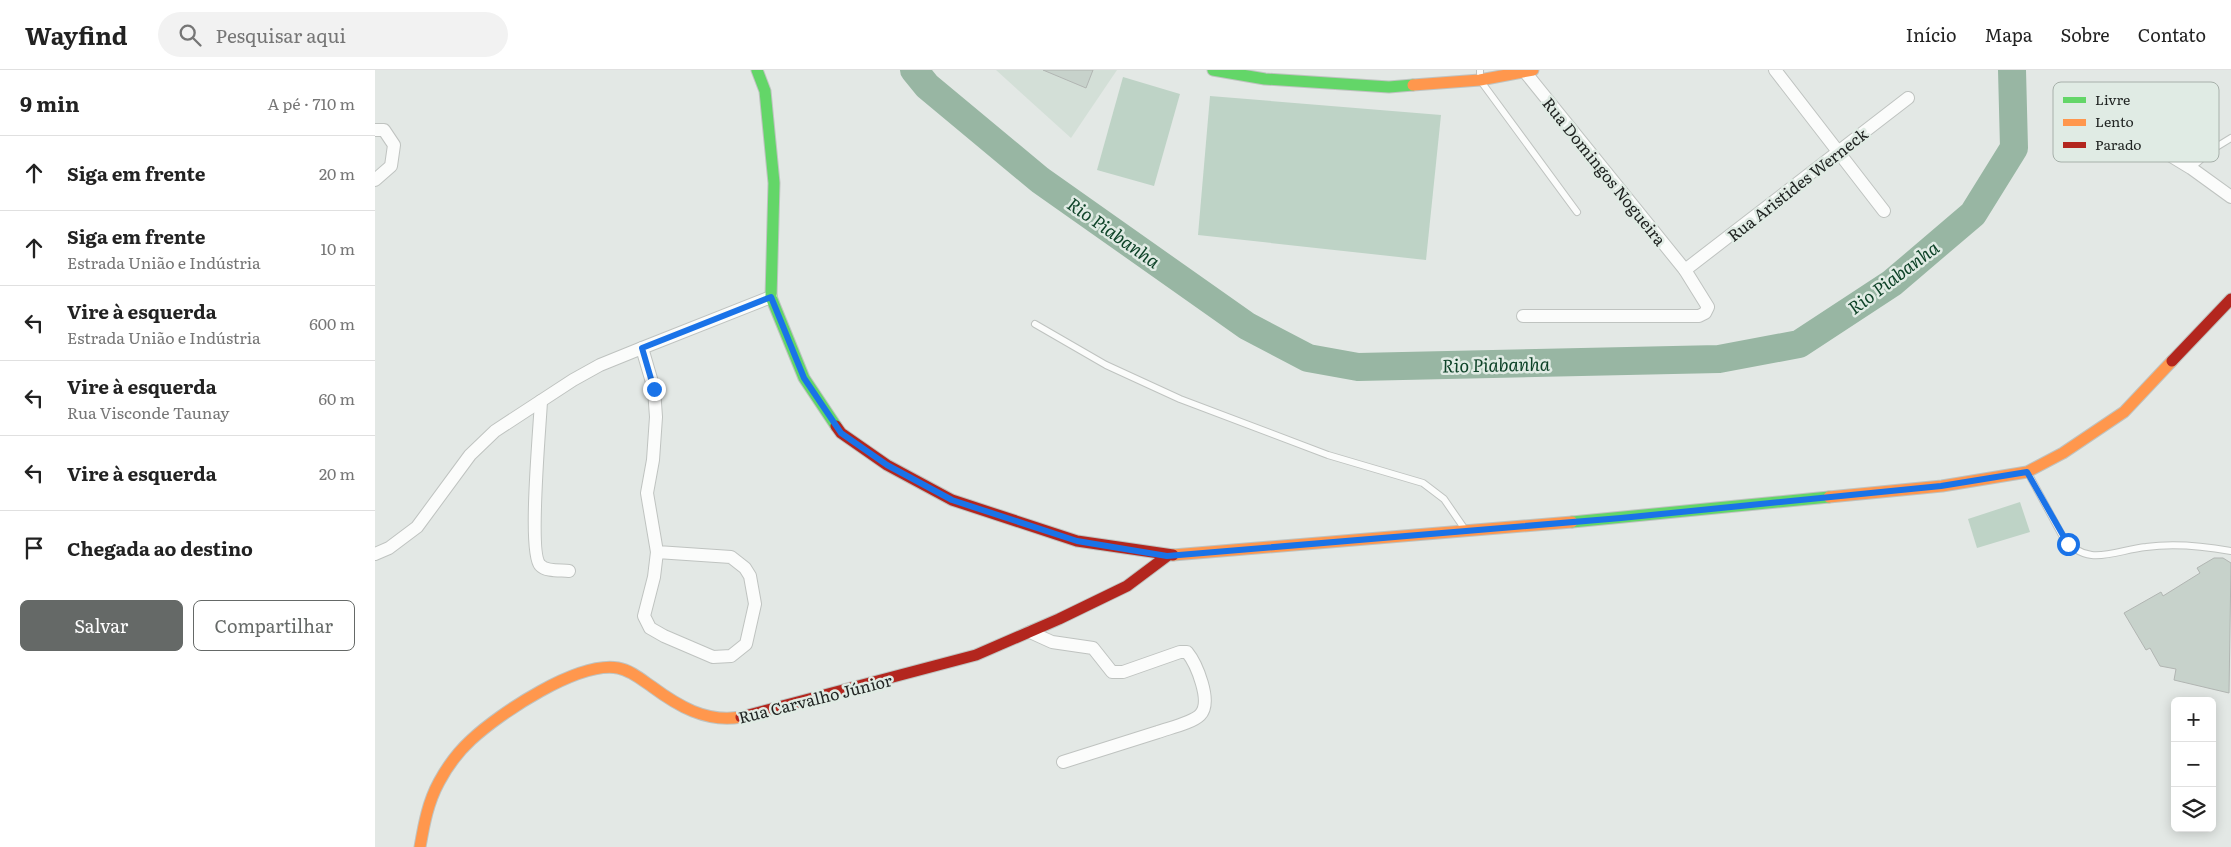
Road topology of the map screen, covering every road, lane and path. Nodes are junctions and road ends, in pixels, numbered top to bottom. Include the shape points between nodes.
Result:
1 (757, 70) edge
2 (1213, 70) edge
3 (1775, 70) edge
4 (1529, 71) edge
5 (1480, 75) edge
6 (1908, 98) dead end
7 (375, 130) edge
8 (2231, 138) edge
9 (2219, 145) edge
10 (1840, 152) junction
11 (2181, 162) edge
12 (2198, 162) edge
13 (2191, 168) junction
14 (375, 180) edge
15 (2231, 197) edge
16 (1884, 211) dead end
17 (1577, 212) dead end
18 (1685, 270) junction
19 (771, 297) junction
20 (2231, 299) edge
21 (1523, 316) dead end
22 (1035, 324) dead end
23 (642, 348) junction
24 (541, 401) junction
25 (2027, 472) junction
26 (1466, 531) junction
27 (2231, 551) edge
28 (657, 552) junction
29 (375, 554) edge
30 (1167, 556) junction
31 (569, 571) dead end
32 (1030, 632) junction
33 (1063, 762) dead end
34 (420, 847) edge

1 - 19 main road via 765,91 774,184
2 - 5 main road via 1265,79 1389,87
3 - 10 street
4 - 5 main road
4 - 18 street, Rua Domingos Nogueira
5 - 17 lane
6 - 10 street, Rua Aristides Werneck
7 - 14 street via 384,130 395,146 391,166
8 - 9 lane
10 - 16 street
10 - 18 street, Rua Aristides Werneck
11 - 13 street
12 - 13 lane
13 - 15 street
18 - 21 street, Rua Domingos Nogueira via 1708,307 1699,316
19 - 23 street
19 - 30 main road via 804,378 841,433 887,465 952,500 1077,541
20 - 25 main road via 2124,412 2063,453
22 - 26 lane via 1106,365 1180,399 1328,455 1423,483 1444,499
23 - 24 street via 593,369
23 - 28 street via 654,389 654,451 647,493
24 - 29 street via 495,431 470,455 417,527 389,548
24 - 31 street via 534,522 536,556 539,565 545,569
25 - 26 main road via 1941,486
25 - 27 lane via 2068,544 2091,555 2111,556 2145,547 2196,545
26 - 30 main road
28 - 28 street via 731,557 745,568 750,576 755,604 746,644 731,656 713,657 650,628 644,616
30 - 32 main road, Rua Carvalho Júnior via 1127,586
32 - 33 street via 1052,642 1093,648 1113,672 1123,672 1187,652 1194,660 1205,695 1200,715 1180,725
32 - 34 main road, Rua Carvalho Júnior via 953,662 739,718 720,720 685,710 620,668 601,666 582,672 529,699 472,739 444,773 429,801

